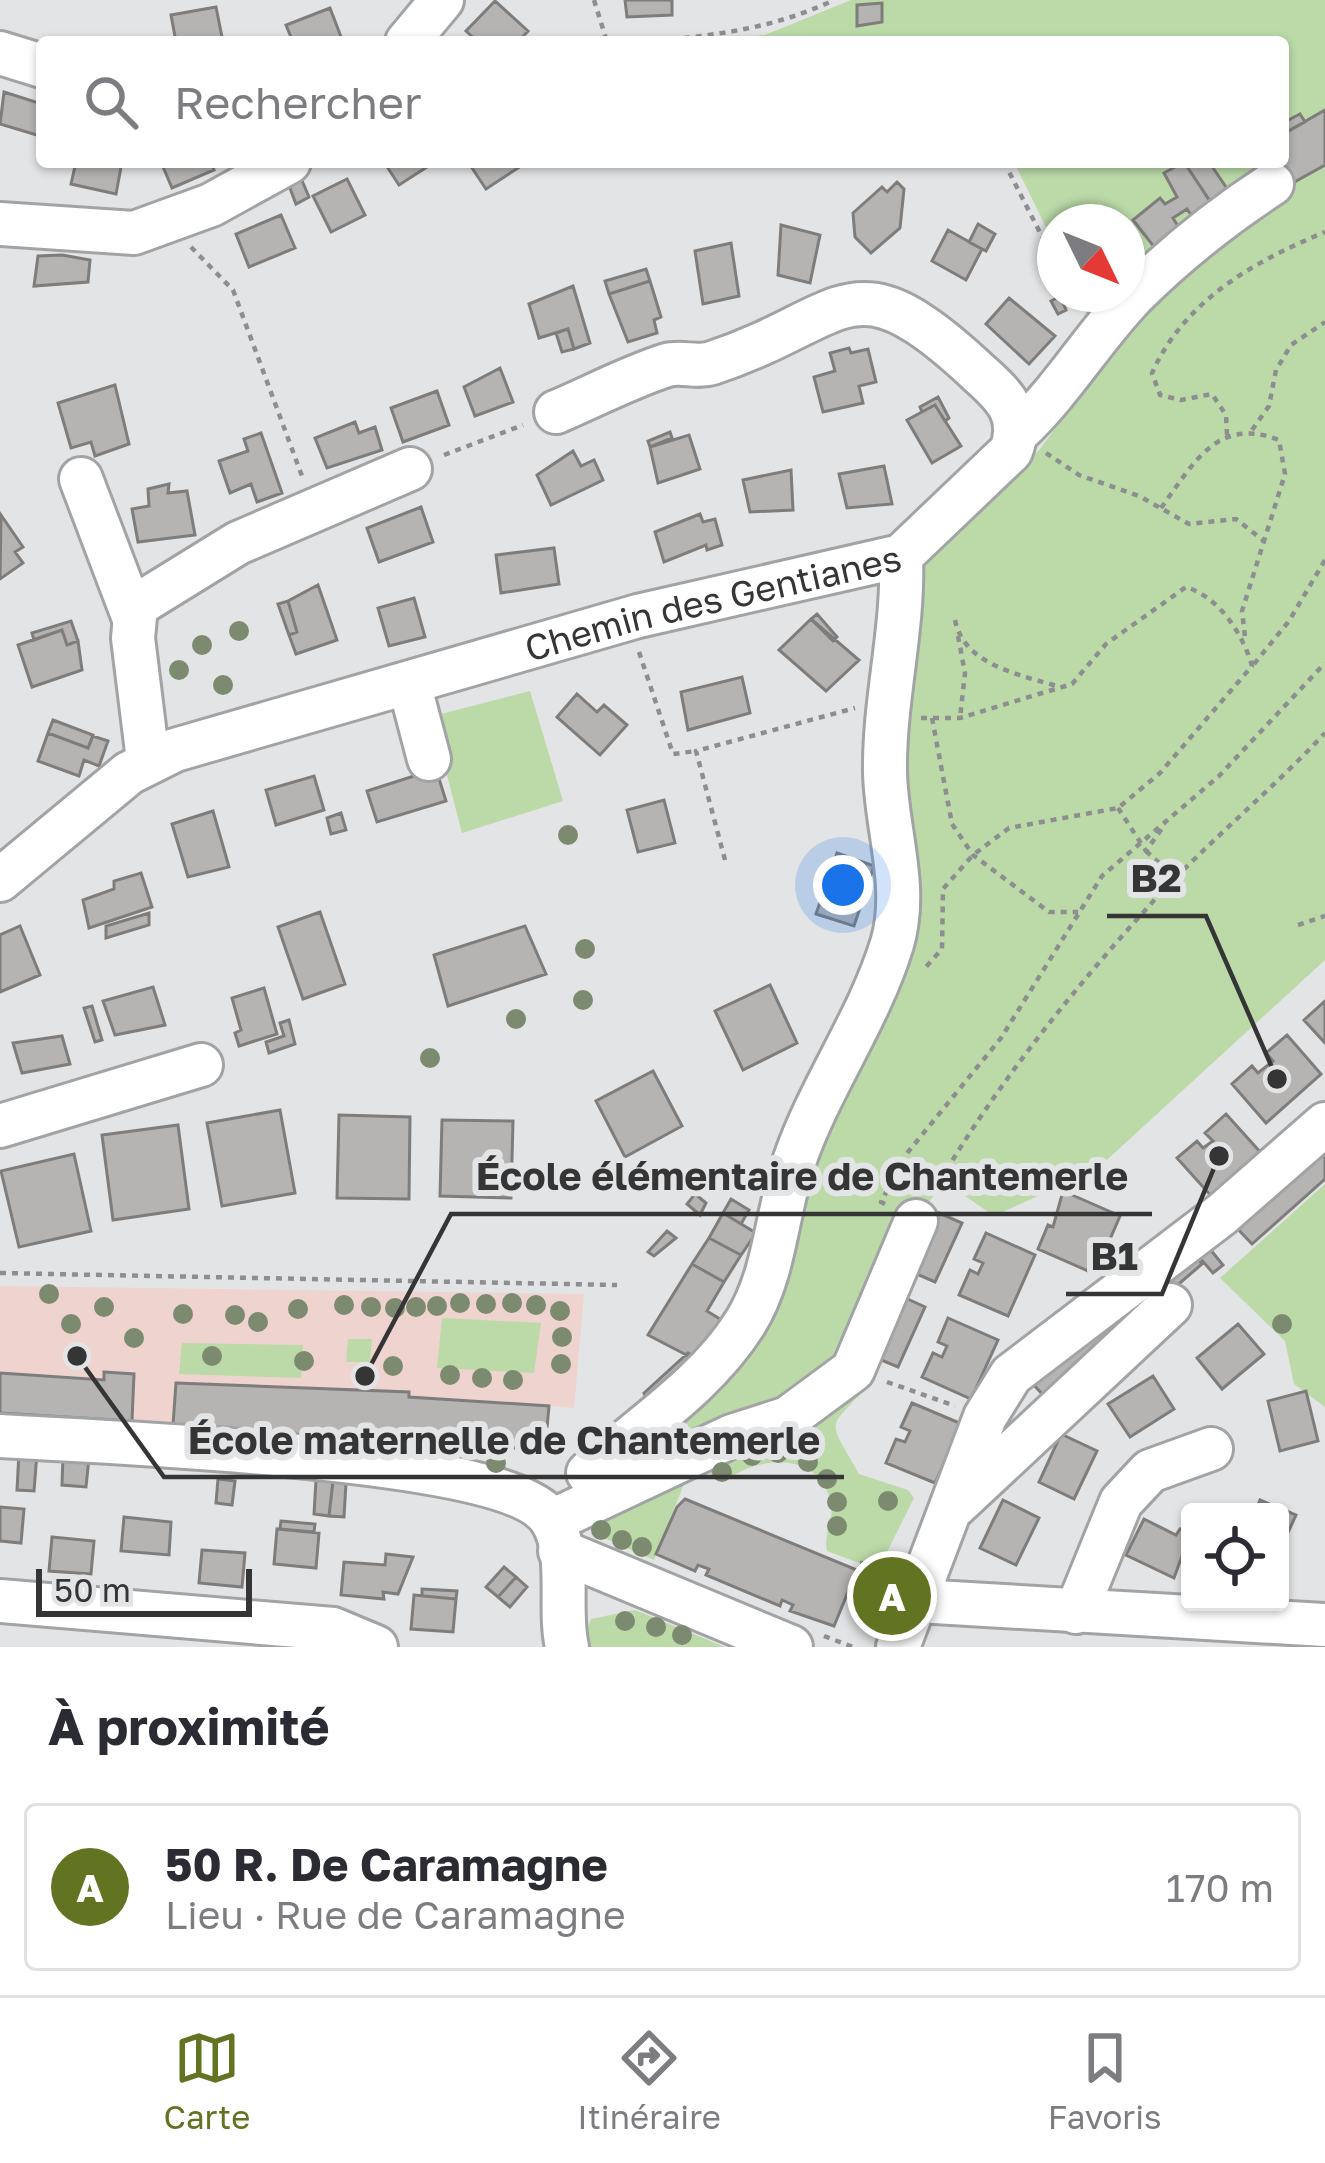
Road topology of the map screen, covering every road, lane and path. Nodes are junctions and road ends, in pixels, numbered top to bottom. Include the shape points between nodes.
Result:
1 (442, 0) edge
2 (594, 0) edge
3 (834, 0) edge
4 (412, 36) edge
5 (605, 36) edge
6 (697, 36) edge
7 (0, 52) edge
8 (36, 64) edge
9 (279, 168) edge
10 (1007, 168) edge
11 (1272, 184) dead end
12 (0, 224) edge
13 (160, 224) junction
14 (1037, 227) edge
15 (1325, 232) edge
16 (1325, 322) edge
17 (556, 412) joint
18 (1252, 430) junction
19 (1018, 432) junction
20 (1227, 435) junction
21 (410, 469) joint
22 (81, 479) dead end
23 (314, 510) junction
24 (1160, 510) junction
25 (1264, 541) junction
26 (901, 556) junction
27 (1325, 560) edge
28 (133, 616) junction
29 (638, 616) junction
30 (955, 620) dead end
31 (958, 635) junction
32 (1245, 642) junction
33 (1325, 663) edge
34 (1247, 674) junction
35 (409, 683) junction
36 (1062, 688) junction
37 (888, 708) junction
38 (932, 718) junction
39 (960, 718) junction
40 (1325, 733) edge
41 (696, 751) junction
42 (429, 759) dead end
43 (148, 760) junction
44 (1118, 808) junction
45 (1169, 817) junction
46 (1138, 841) junction
47 (1146, 851) junction
48 (973, 855) junction
49 (725, 860) dead end
50 (1177, 879) junction
51 (0, 880) edge
52 (1078, 912) junction
53 (1325, 916) edge
54 (1298, 926) dead end
55 (877, 980) junction
56 (201, 1065) dead end
57 (1325, 1124) edge
58 (0, 1126) edge
59 (916, 1221) junction
60 (0, 1273) edge
61 (617, 1285) dead end
62 (1170, 1305) dead end
63 (853, 1370) junction
64 (985, 1417) junction
65 (0, 1436) edge
66 (1211, 1449) dead end
67 (588, 1473) dead end
68 (950, 1511) junction
69 (556, 1536) junction
70 (0, 1601) edge
71 (918, 1601) junction
72 (1076, 1612) junction
73 (1325, 1625) edge
74 (376, 1647) edge
75 (567, 1647) edge
76 (791, 1647) edge
77 (898, 1647) edge

1 - 4 street
2 - 5 path
3 - 6 path via 763,28
7 - 8 street
9 - 13 street
10 - 14 path
11 - 19 street, Chemin des Gentianes via 1159,272
12 - 13 street via 134,233
13 - 23 path via 233,290
15 - 20 path via 1197,304 1168,337 1152,373 1160,395 1212,394
16 - 18 path via 1292,345
17 - 19 street via 672,363 706,365 844,303 887,305 925,323 1002,394
17 - 21 path
18 - 20 path
18 - 25 path via 1279,440 1285,474
19 - 24 path via 1079,475
19 - 26 street, Chemin des Gentianes via 998,465
20 - 24 path
21 - 23 street
22 - 28 street
23 - 28 street via 167,584 142,599
24 - 25 path via 1189,524 1235,519
25 - 32 path via 1242,611
26 - 29 street, Chemin des Gentianes
26 - 37 street via 903,604
27 - 34 path
28 - 43 street
29 - 35 street, Chemin des Gentianes
29 - 41 path via 638,649 673,754
30 - 31 path
31 - 36 path via 980,659
31 - 39 path via 965,673
32 - 34 path
32 - 36 path via 1203,592 1186,587 1106,644
33 - 45 path
34 - 44 path
35 - 42 street
35 - 43 street, Chemin des Gentianes
36 - 39 path
37 - 38 path
37 - 41 path
37 - 55 street via 885,776 898,912
38 - 39 path
38 - 48 path via 952,824
40 - 50 path
41 - 49 path
43 - 51 street, Chemin des Gentianes
44 - 46 path
44 - 48 path via 1009,828
45 - 46 path
45 - 47 path
46 - 47 path
46 - 52 path
47 - 50 path
48 - 52 path via 1049,912
48 - 55 path via 944,889 942,949 924,969
50 - 59 path via 968,1131
52 - 59 path via 1000,1038 908,1152 881,1202
53 - 54 path
55 - 67 street via 795,1159 760,1298 682,1394
56 - 58 street
57 - 64 street via 1221,1215 1011,1375
59 - 63 street
60 - 61 path
62 - 68 street
63 - 64 path
63 - 69 street via 788,1418 732,1436
64 - 68 street
65 - 69 street via 420,1469 530,1501
66 - 72 street via 1150,1471 1120,1502
68 - 71 street
69 - 75 street
69 - 76 street
70 - 74 street via 333,1629
71 - 72 street
71 - 77 street
72 - 73 street

